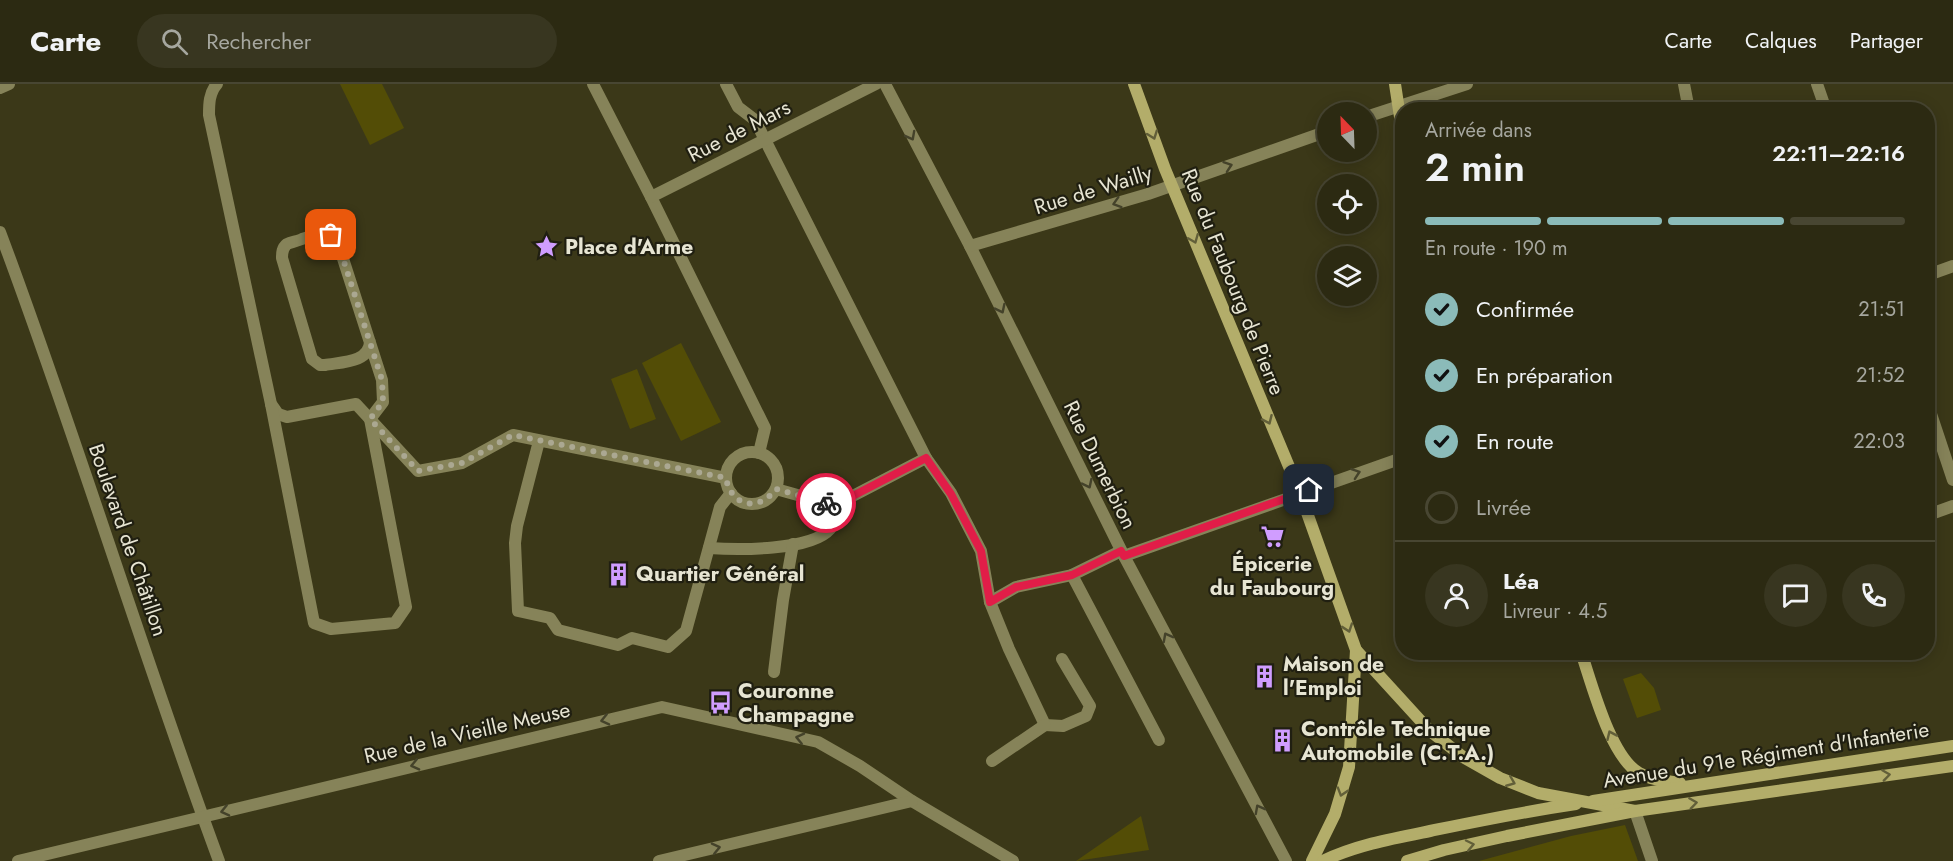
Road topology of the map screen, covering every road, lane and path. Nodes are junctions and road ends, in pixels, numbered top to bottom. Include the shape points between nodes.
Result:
1 (9, 84) edge
2 (593, 84) edge
3 (726, 84) edge
4 (876, 84) edge
5 (885, 84) edge
6 (1134, 84) edge
7 (1395, 84) edge
8 (1467, 84) edge
9 (1684, 84) edge
10 (1817, 84) edge
11 (214, 85) edge
12 (0, 88) edge
13 (1398, 102) edge
14 (1411, 102) edge
15 (1687, 102) edge
16 (1823, 102) edge
17 (1395, 107) edge
18 (1377, 113) edge
19 (1317, 135) edge
20 (765, 140) junction
21 (1172, 185) junction
22 (651, 196) junction
23 (0, 232) edge
24 (970, 246) junction
25 (1953, 266) edge
26 (1935, 272) edge
27 (370, 342) junction
28 (271, 404) junction
29 (370, 419) junction
30 (1935, 426) edge
31 (539, 441) junction
32 (759, 453) junction
33 (926, 458) junction
34 (1395, 460) edge
35 (726, 478) junction
36 (1953, 480) edge
37 (776, 489) junction
38 (731, 493) junction
39 (1300, 494) junction
40 (845, 500) junction
41 (1953, 506) edge
42 (1935, 512) edge
43 (793, 544) junction
44 (709, 548) junction
45 (1122, 553) junction
46 (1072, 575) junction
47 (990, 602) junction
48 (1356, 651) junction
49 (1062, 659) dead end
50 (1584, 660) edge
51 (774, 672) dead end
52 (1045, 725) junction
53 (1159, 740) dead end
54 (1953, 746) edge
55 (992, 761) dead end
56 (1953, 766) edge
57 (1690, 785) junction
58 (912, 801) junction
59 (1585, 802) junction
60 (1635, 812) junction
61 (203, 816) junction
62 (1410, 860) edge
63 (18, 861) edge
64 (219, 861) edge
65 (659, 861) edge
66 (1013, 861) edge
67 (1286, 861) edge
68 (1312, 861) edge
69 (1323, 861) edge
70 (1652, 861) edge

1 - 12 street
2 - 22 street
3 - 20 street via 738,107 755,120
4 - 20 street, Rue de Mars
5 -> 24 street, Rue Dumerbion
6 -> 21 main road, Rue du Faubourg de Pierre
7 - 13 main road
8 - 14 street
9 - 15 street
10 - 16 street
11 - 28 street via 208,101 209,115
17 - 18 street
21 -> 19 street, Rue de Wailly
20 - 22 street, Rue de Mars
20 - 33 street
21 -> 24 street, Rue de Wailly
21 -> 39 main road, Rue du Faubourg de Pierre
22 - 32 street via 765,428
23 - 61 street, Boulevard de Châtillon
24 -> 45 street, Rue Dumerbion
25 - 26 street
27 - 27 street via 335,238 320,234 287,244 282,258 312,359 325,365 361,358
27 - 29 street via 382,380 383,402
28 - 29 street via 278,414 287,417 356,404
28 - 29 street via 314,623 331,629 395,623 406,607
29 - 31 street via 418,471 462,463 513,435
30 - 36 street
31 - 35 street
31 - 44 street via 517,526 518,611 550,618 558,630 618,645 632,638 668,647 686,631
32 - 35 street via 736,458
32 - 37 street via 777,471
33 - 40 street
33 - 47 street via 951,494 981,551
39 -> 34 street
35 - 38 street
37 - 38 street via 754,504
37 - 40 street via 826,503
38 - 44 street via 720,507
39 - 45 street
39 -> 48 main road, Avenue du 91e Régiment d'Infanterie
40 - 43 street via 830,529 814,540
41 - 42 street
43 - 44 street via 733,550
43 - 51 street
45 - 46 street
67 -> 45 street, Rue Dumerbion
46 - 47 street via 1016,587
46 - 53 street
47 - 52 street
48 -> 59 main road, Avenue du 91e Régiment d'Infanterie via 1429,730 1463,757 1538,793
48 -> 68 main road via 1349,766 1335,814
49 - 52 street via 1090,706 1086,716 1063,726
57 -> 50 main road via 1655,779 1628,763 1608,727
52 - 55 street
54 - 57 main road, Avenue du 91e Régiment d'Infanterie
60 -> 56 main road, Avenue du 91e Régiment d'Infanterie
57 - 59 main road, Avenue du 91e Régiment d'Infanterie
58 -> 61 street, Rue de la Vieille Meuse via 818,742 662,706
65 -> 58 street
58 - 66 street, Rue de la Vieille Meuse
59 - 60 main road, Avenue du 91e Régiment d'Infanterie
59 - 69 main road, Avenue du 91e Régiment d'Infanterie via 1399,837
62 -> 60 main road, Avenue du 91e Régiment d'Infanterie
60 - 70 street
61 - 63 street, Rue de la Vieille Meuse
61 - 64 street, Boulevard de Châtillon

